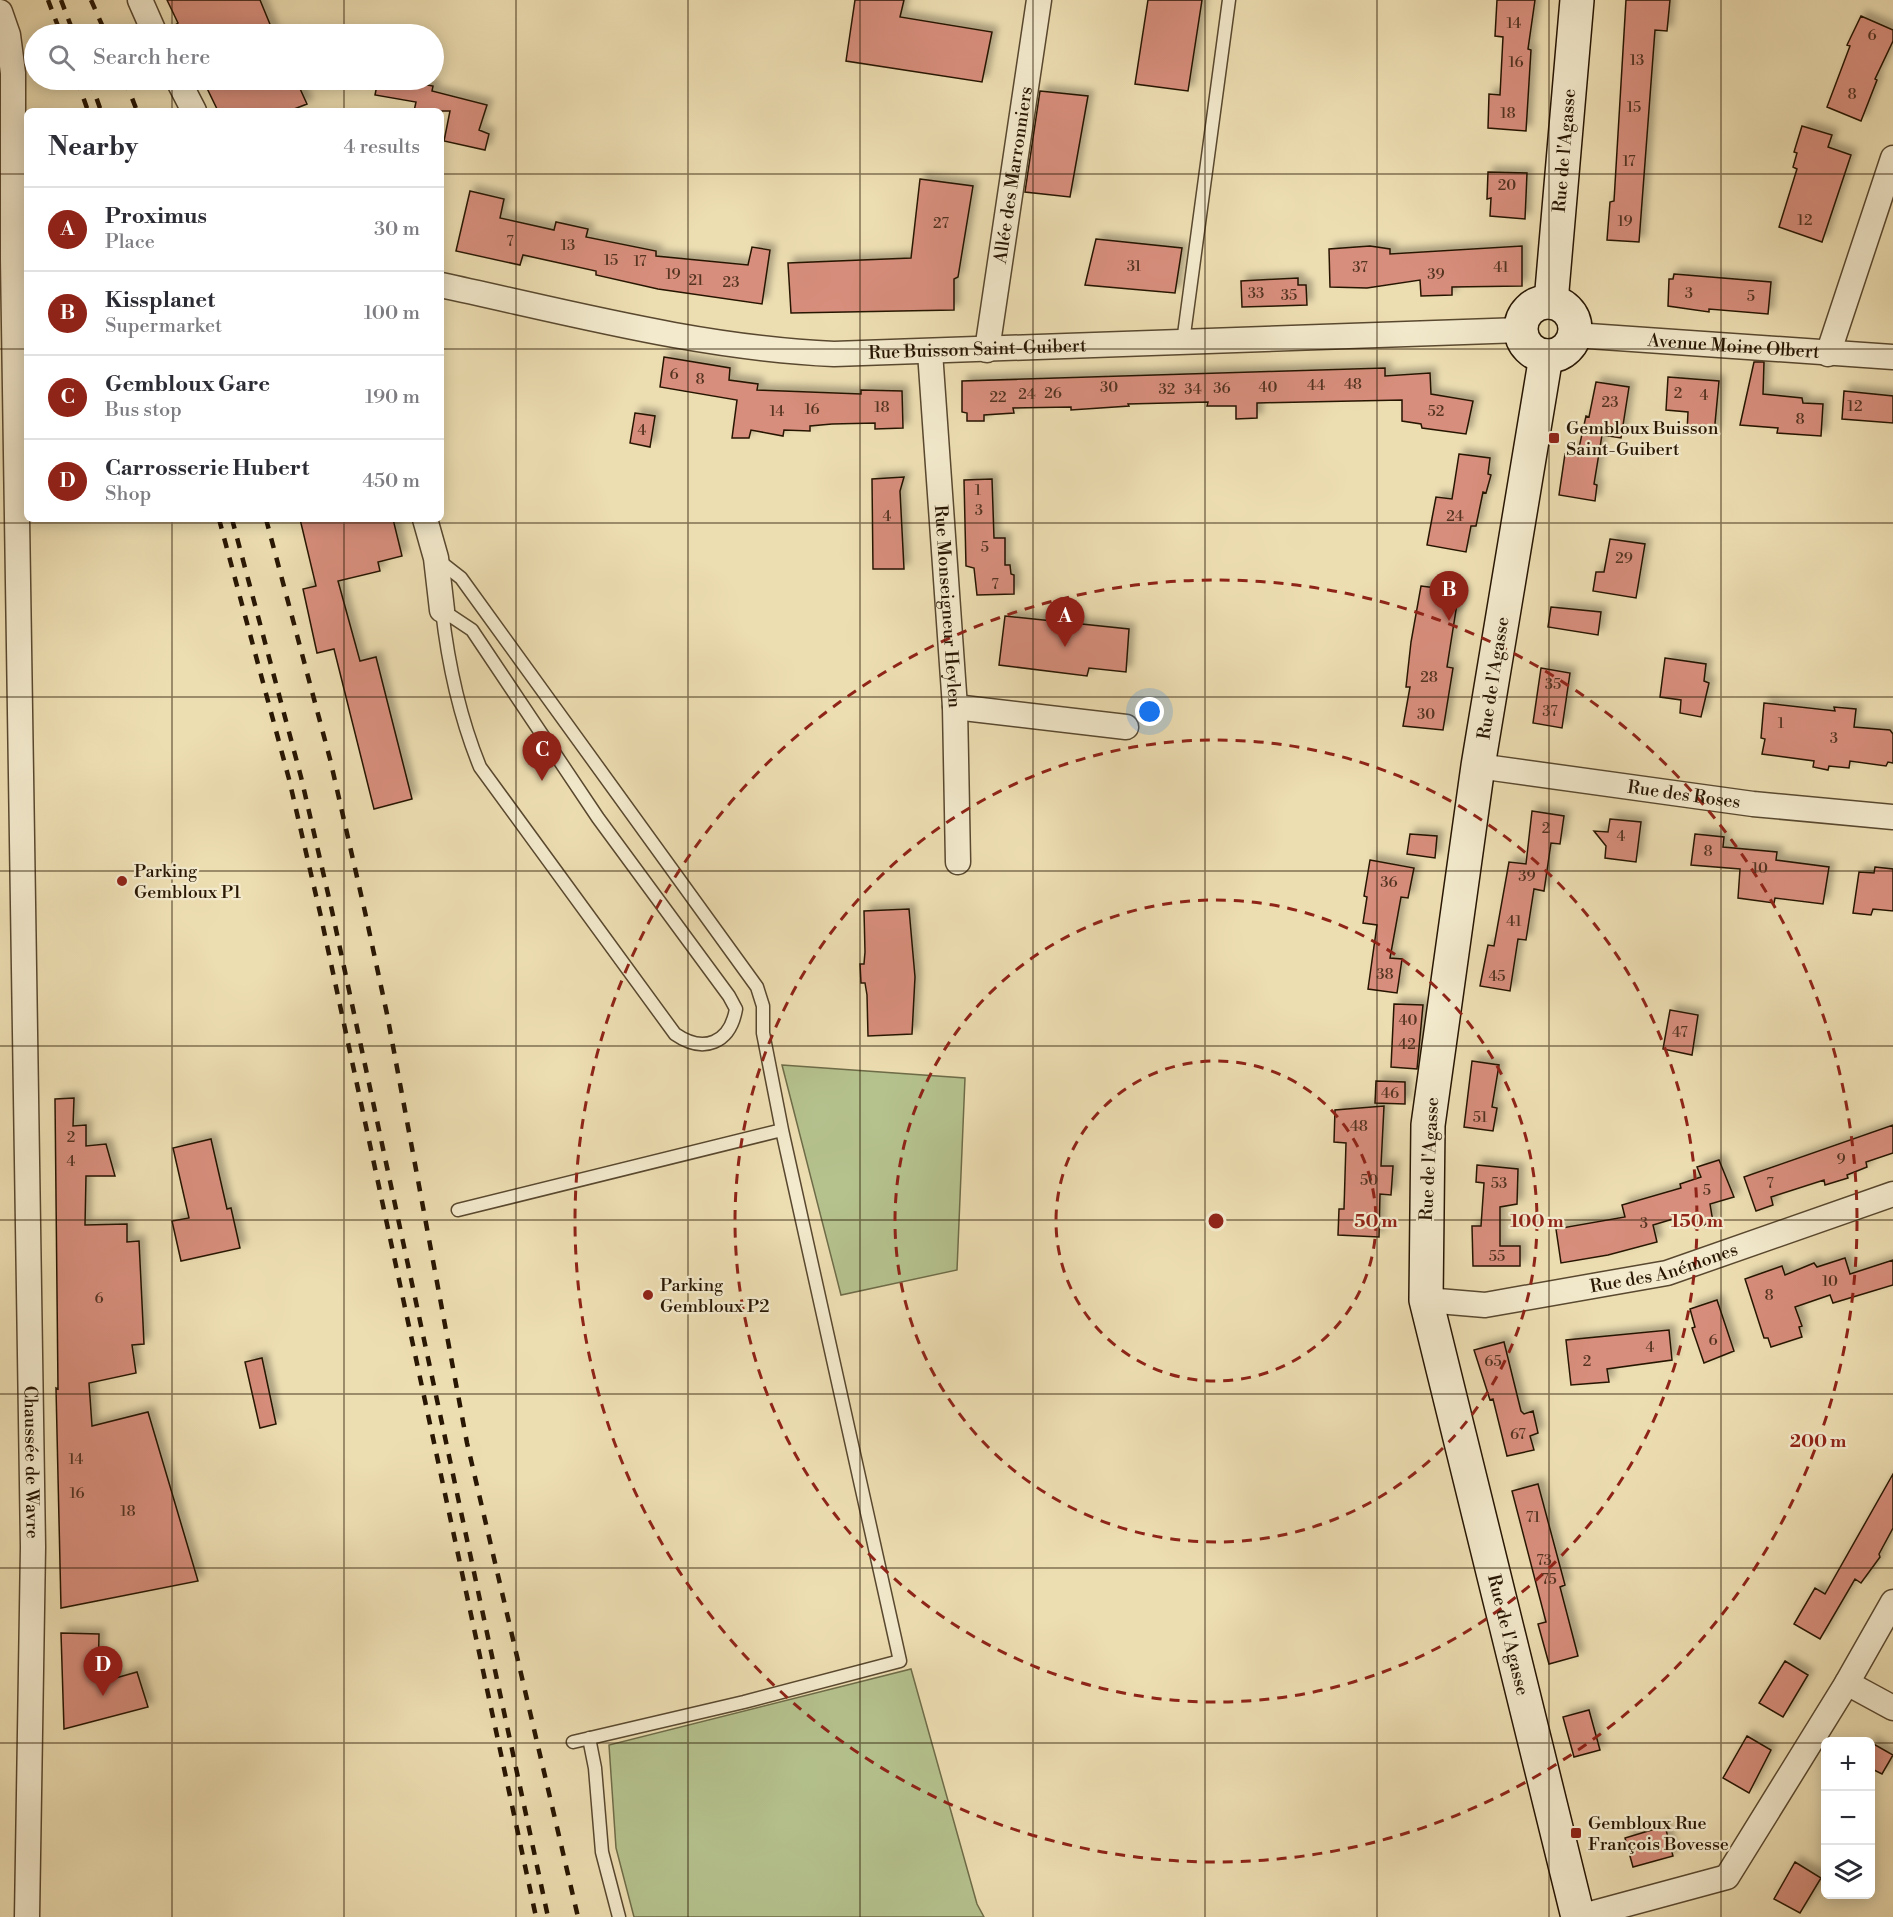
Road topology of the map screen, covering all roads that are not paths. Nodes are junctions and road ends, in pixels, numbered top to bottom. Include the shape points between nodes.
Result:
1 (140, 0) edge
2 (1039, 0) edge
3 (1229, 0) edge
4 (1577, 0) edge
5 (0, 12) edge
6 (151, 24) edge
7 (7, 67) edge
8 (183, 90) edge
9 (192, 108) edge
10 (1893, 158) edge
11 (444, 286) edge
12 (1551, 302) junction
13 (1521, 330) junction
14 (1574, 335) junction
15 (1183, 342) junction
16 (987, 350) junction
17 (930, 352) junction
18 (1828, 354) junction
19 (1546, 356) junction
20 (1893, 357) edge
21 (426, 522) edge
22 (436, 558) junction
23 (442, 610) junction
24 (955, 707) junction
25 (1126, 726) dead end
26 (1478, 766) junction
27 (1893, 817) edge
28 (958, 862) dead end
29 (782, 1130) junction
30 (1893, 1194) edge
31 (458, 1210) dead end
32 (1426, 1300) junction
33 (1893, 1602) edge
34 (1847, 1683) junction
35 (1893, 1708) edge
36 (589, 1738) junction
37 (573, 1742) dead end
38 (27, 1917) edge
39 (619, 1917) edge
40 (1579, 1917) edge

1 - 6 street
2 - 16 street, Allée des Marronniers
3 - 15 lane
4 - 12 street, Rue de l'Agasse
5 - 7 street via 8,35
7 - 38 street, Chaussée de Wavre via 33,1547
8 - 9 street
10 - 18 street
11 - 17 street, Rue Buisson Saint-Guibert via 737,347 834,354
12 - 13 street via 1527,312
12 - 14 street via 1567,310 1575,326
13 - 15 street, Rue Buisson Saint-Guibert
13 - 19 street via 1526,345
14 - 18 street, Avenue Moine Olbert
14 - 19 street via 1567,348
15 - 16 street, Rue Buisson Saint-Guibert
16 - 17 street, Rue Buisson Saint-Guibert
17 - 24 street, Rue Monseigneur Heylen
18 - 20 street, Avenue Moine Olbert
19 - 26 street, Rue de l'Agasse
21 - 22 street
22 - 23 street
22 - 29 lane via 461,578 757,987
23 - 23 lane via 472,630 598,818 729,996 736,1009 734,1023 714,1042 700,1045 675,1034 480,767 467,735
24 - 25 street
24 - 28 street, Rue Monseigneur Heylen
26 - 27 street, Rue des Roses via 1753,804
26 - 32 street, Rue de l'Agasse via 1428,1125
29 - 31 lane
29 - 36 lane via 900,1661
30 - 32 street, Rue des Anémones via 1667,1272 1485,1305
32 - 40 street, Rue de l'Agasse
33 - 34 street
34 - 35 street
34 - 40 street via 1727,1877
36 - 37 lane
36 - 39 lane via 596,1768 602,1852

